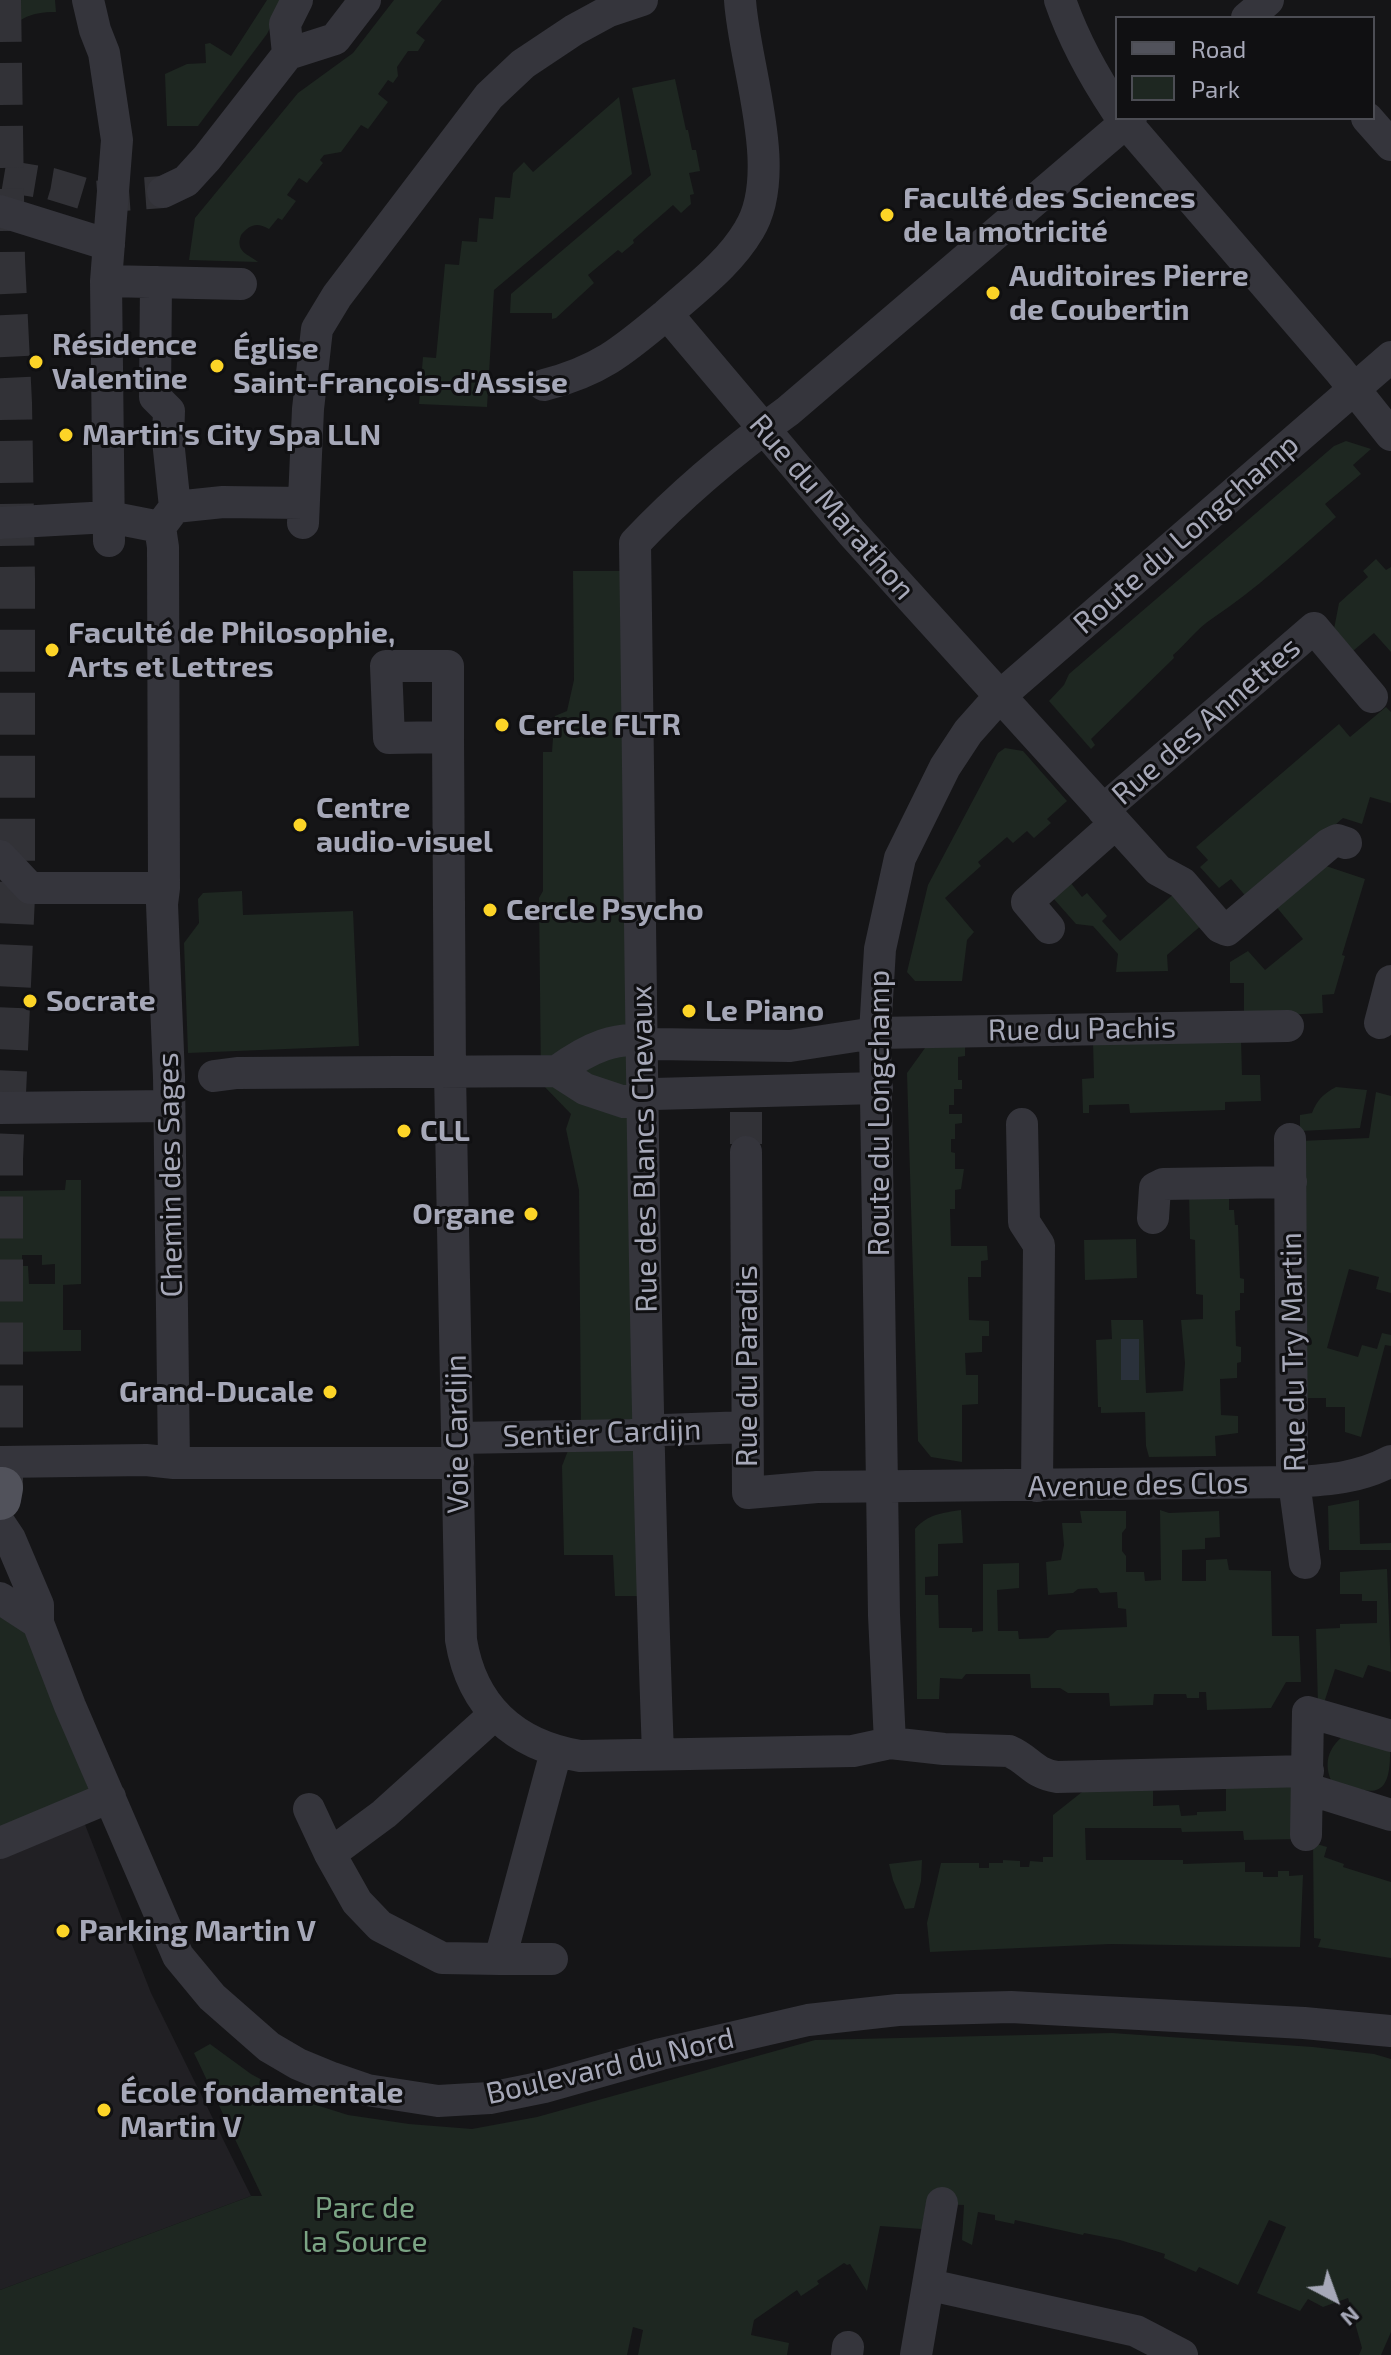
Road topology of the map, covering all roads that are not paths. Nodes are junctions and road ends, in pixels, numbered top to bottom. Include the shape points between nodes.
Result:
1 (88, 0) edge
2 (297, 0) edge
3 (365, 0) edge
4 (642, 0) edge
5 (740, 0) edge
6 (1060, 0) edge
7 (1267, 0) edge
8 (1249, 16) edge
9 (1280, 16) edge
10 (288, 54) junction
11 (1115, 105) edge
12 (1121, 120) edge
13 (1127, 120) edge
14 (1369, 120) edge
15 (1391, 145) edge
16 (163, 192) tunnel mouth
17 (0, 211) edge
18 (109, 245) junction
19 (106, 281) junction
20 (156, 282) junction
21 (241, 284) dead end
22 (667, 314) junction
23 (1391, 357) edge
24 (544, 385) dead end
25 (1355, 390) junction
26 (763, 429) junction
27 (1391, 435) edge
28 (97, 518) junction
29 (0, 523) edge
30 (160, 532) junction
31 (1000, 696) junction
32 (1372, 697) dead end
33 (448, 737) dead end
34 (1109, 817) junction
35 (1346, 843) dead end
36 (0, 856) edge
37 (164, 888) junction
38 (1049, 928) dead end
39 (1391, 981) edge
40 (1380, 1023) dead end
41 (1288, 1026) dead end
42 (875, 1033) junction
43 (642, 1040) junction
44 (742, 1046) junction
45 (557, 1071) junction
46 (450, 1073) junction
47 (214, 1076) dead end
48 (877, 1088) junction
49 (643, 1097) junction
50 (745, 1102) junction
51 (168, 1106) junction
52 (0, 1108) edge
53 (1022, 1124) dead end
54 (1290, 1139) dead end
55 (746, 1152) tunnel mouth
56 (1291, 1182) junction
57 (1153, 1218) dead end
58 (747, 1427) junction
59 (649, 1433) junction
60 (458, 1451) junction
61 (1391, 1461) edge
62 (174, 1463) junction
63 (1294, 1482) junction
64 (1037, 1486) junction
65 (882, 1487) junction
66 (0, 1493) edge
67 (1305, 1563) dead end
68 (0, 1598) edge
69 (38, 1623) junction
70 (495, 1714) junction
71 (1391, 1736) edge
72 (890, 1743) junction
73 (556, 1752) junction
74 (658, 1754) junction
75 (1308, 1780) junction
76 (110, 1797) junction
77 (309, 1809) dead end
78 (1391, 1815) edge
79 (1306, 1835) dead end
80 (0, 1843) edge
81 (330, 1854) junction
82 (500, 1959) junction
83 (552, 1959) dead end
84 (1391, 2016) edge
85 (1304, 2023) junction
86 (1391, 2031) edge
87 (942, 2203) dead end
88 (930, 2285) junction
89 (916, 2355) edge
90 (1182, 2355) edge

1 - 18 street via 104,53 117,140
2 - 10 street via 285,24
3 - 10 street via 335,39
4 - 30 street via 574,30 523,64 489,96 337,296 317,329 303,513 223,502
5 - 22 street via 765,184 751,228 724,264
6 - 11 street via 1094,77
7 - 8 street
7 - 9 street
10 - 16 street via 207,158 186,181
12 - 26 street via 963,263
13 - 25 street
14 - 15 street
17 - 18 street
18 - 19 street
19 - 20 street
19 - 28 street
20 - 21 street
20 - 30 street, Chemin des Sages via 155,397 169,411
22 - 24 street via 606,363
22 - 26 street, Rue du Marathon
23 - 25 street, Route du Longchamp
25 - 27 street
25 - 31 street, Route du Longchamp
26 - 31 street, Rue du Marathon
26 - 43 street, Rue des Blancs Chevaux via 635,543
28 - 29 street
28 - 30 street
30 - 37 street, Chemin des Sages
31 - 34 street, Rue du Marathon
31 - 42 street, Route du Longchamp via 945,767 900,858 880,949
32 - 34 street, Rue des Annettes via 1314,628
33 - 46 street, Voie Cardijn
34 - 35 street, Rue du Marathon via 1158,870 1182,883 1227,930 1329,844
34 - 38 street, Rue des Annettes via 1027,902
36 - 37 street via 30,888
37 - 51 street, Chemin des Sages
39 - 40 street
41 - 42 street, Rue du Pachis
42 - 44 street, Chemin des Sages via 790,1046
42 - 48 street, Route du Longchamp
43 - 44 street, Chemin des Sages
43 - 45 street, Chemin des Sages via 616,1040
43 - 49 street, Rue des Blancs Chevaux
44 - 50 street
45 - 46 street, Chemin des Sages
45 - 49 street via 585,1089 624,1102
46 - 47 street, Chemin des Sages
46 - 60 street, Voie Cardijn
48 - 50 street
48 - 65 street, Route du Longchamp
49 - 50 street
49 - 59 street, Rue des Blancs Chevaux
51 - 52 street
51 - 62 street, Chemin des Sages via 161,1355
53 - 64 street via 1024,1222 1039,1245
54 - 56 street, Rue du Try Martin
55 - 58 street, Rue du Paradis
56 - 57 street via 1163,1184 1155,1188
56 - 63 street, Rue du Try Martin
58 - 59 street, Sentier Cardijn
58 - 65 street, Rue du Paradis via 748,1493
59 - 60 street, Sentier Cardijn
59 - 74 street, Rue des Blancs Chevaux
60 - 62 street, Sentier Cardijn
60 - 70 street, Voie Cardijn via 461,1640 471,1678
61 - 63 street, Avenue des Clos via 1342,1480
62 - 66 street, Sentier Cardijn via 146,1460
63 - 64 street, Avenue des Clos
63 - 67 street, Rue du Try Martin
64 - 65 street, Avenue des Clos
65 - 72 street, Route du Longchamp
66 - 69 street, Boulevard du Nord via 10,1539 38,1605
68 - 69 street
69 - 76 street, Boulevard du Nord
70 - 73 street, Voie Cardijn via 523,1737
70 - 81 street via 384,1814
71 - 75 street via 1308,1712
72 - 74 street, Voie Cardijn via 853,1751
72 - 75 street, Voie Cardijn via 1009,1751 1038,1772 1057,1777
73 - 74 street, Voie Cardijn
73 - 82 street
75 - 78 street, Voie Cardijn
75 - 79 street
76 - 80 street
76 - 85 street, Boulevard du Nord via 167,1935 191,1975 269,2047 367,2090 438,2101 490,2098 808,2020 898,2010 1011,2007
77 - 81 street
81 - 82 street via 357,1902 380,1926 442,1958
82 - 83 street
84 - 85 street, Boulevard du Nord
85 - 86 street, Boulevard du Nord
87 - 88 street
88 - 89 street
88 - 90 street via 1136,2331

